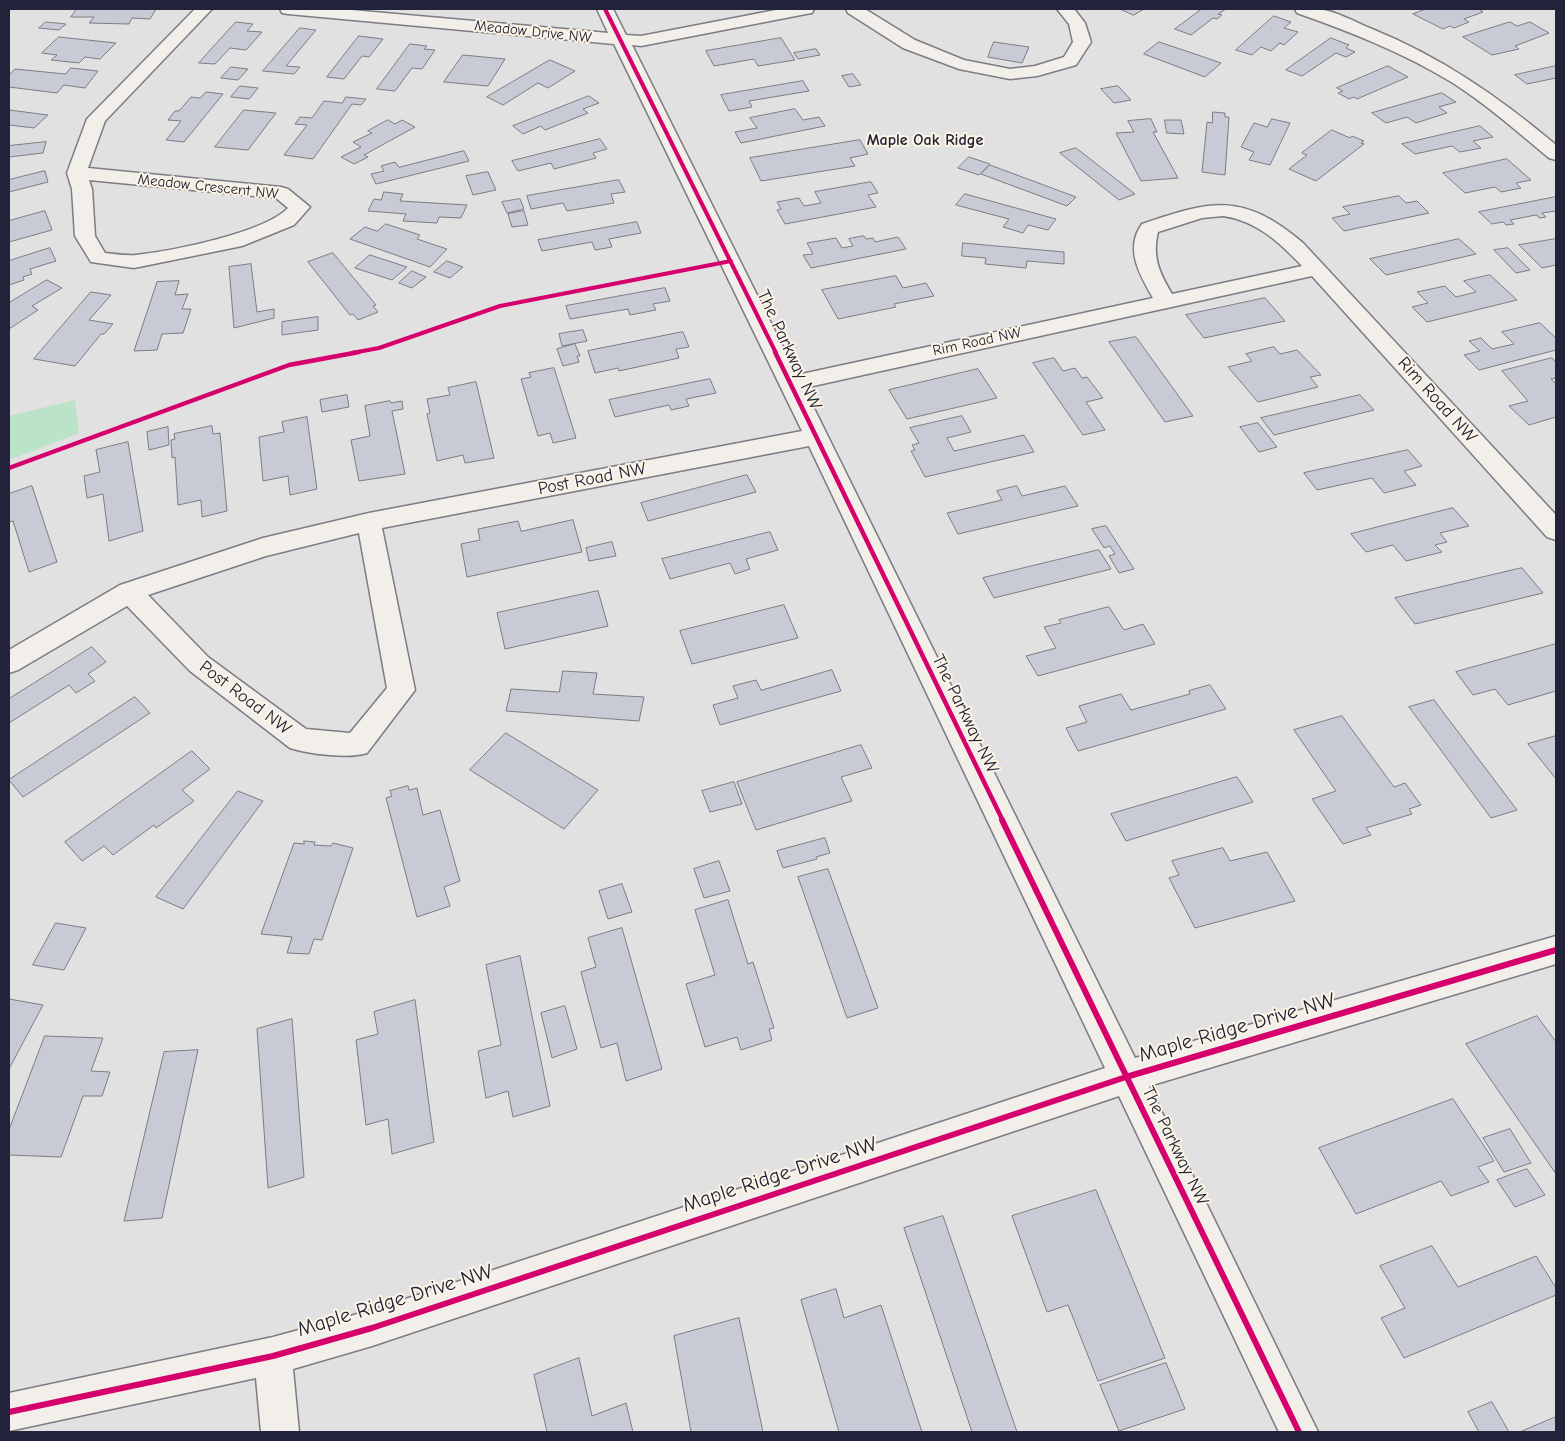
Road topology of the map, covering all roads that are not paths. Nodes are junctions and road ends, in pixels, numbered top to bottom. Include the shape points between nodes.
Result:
1 (204, 9) edge
2 (288, 9) edge
3 (605, 9) edge
4 (806, 9) edge
5 (854, 9) edge
6 (1065, 9) edge
7 (1303, 9) edge
8 (623, 41) junction
9 (1556, 154) edge
10 (77, 173) junction
11 (1317, 269) junction
12 (1165, 301) junction
13 (790, 384) junction
14 (815, 437) junction
15 (369, 522) junction
16 (1556, 531) edge
17 (129, 592) junction
18 (9, 663) edge
19 (1556, 950) edge
20 (1126, 1077) junction
21 (273, 1356) junction
22 (9, 1412) edge
23 (280, 1432) edge
24 (1299, 1432) edge

1 - 10 street via 96,119
2 - 8 street, Meadow Drive NW
3 - 8 street, The Parkway NW
4 - 8 street, Meadow Drive NW via 657,40
5 - 6 street via 909,44 959,64 1010,74 1037,71 1070,61 1082,42 1077,23
7 - 9 street via 1368,32 1440,68 1480,93
8 - 13 street, The Parkway NW
10 - 10 street, Meadow Crescent NW via 82,189 85,236 98,258 134,262 235,242 287,221 300,207 282,193
11 - 12 street, Rim Road NW
11 - 12 street, Rim Road NW via 1287,237 1255,216 1223,209 1185,214 1149,228 1143,249 1143,260
11 - 16 street, Rim Road NW
12 - 13 street, Rim Road NW
13 - 14 street, The Parkway NW
14 - 15 street, Post Road NW
14 - 20 street, The Parkway NW
15 - 17 street, Post Road NW via 263,546
15 - 17 street, Post Road NW via 401,690 357,745 300,740 199,664
17 - 18 street, Post Road NW
19 - 20 street, Maple Ridge Drive NW
20 - 21 street, Maple Ridge Drive NW via 372,1328
20 - 24 street, The Parkway NW
21 - 22 street, Maple Ridge Drive NW
21 - 23 street

